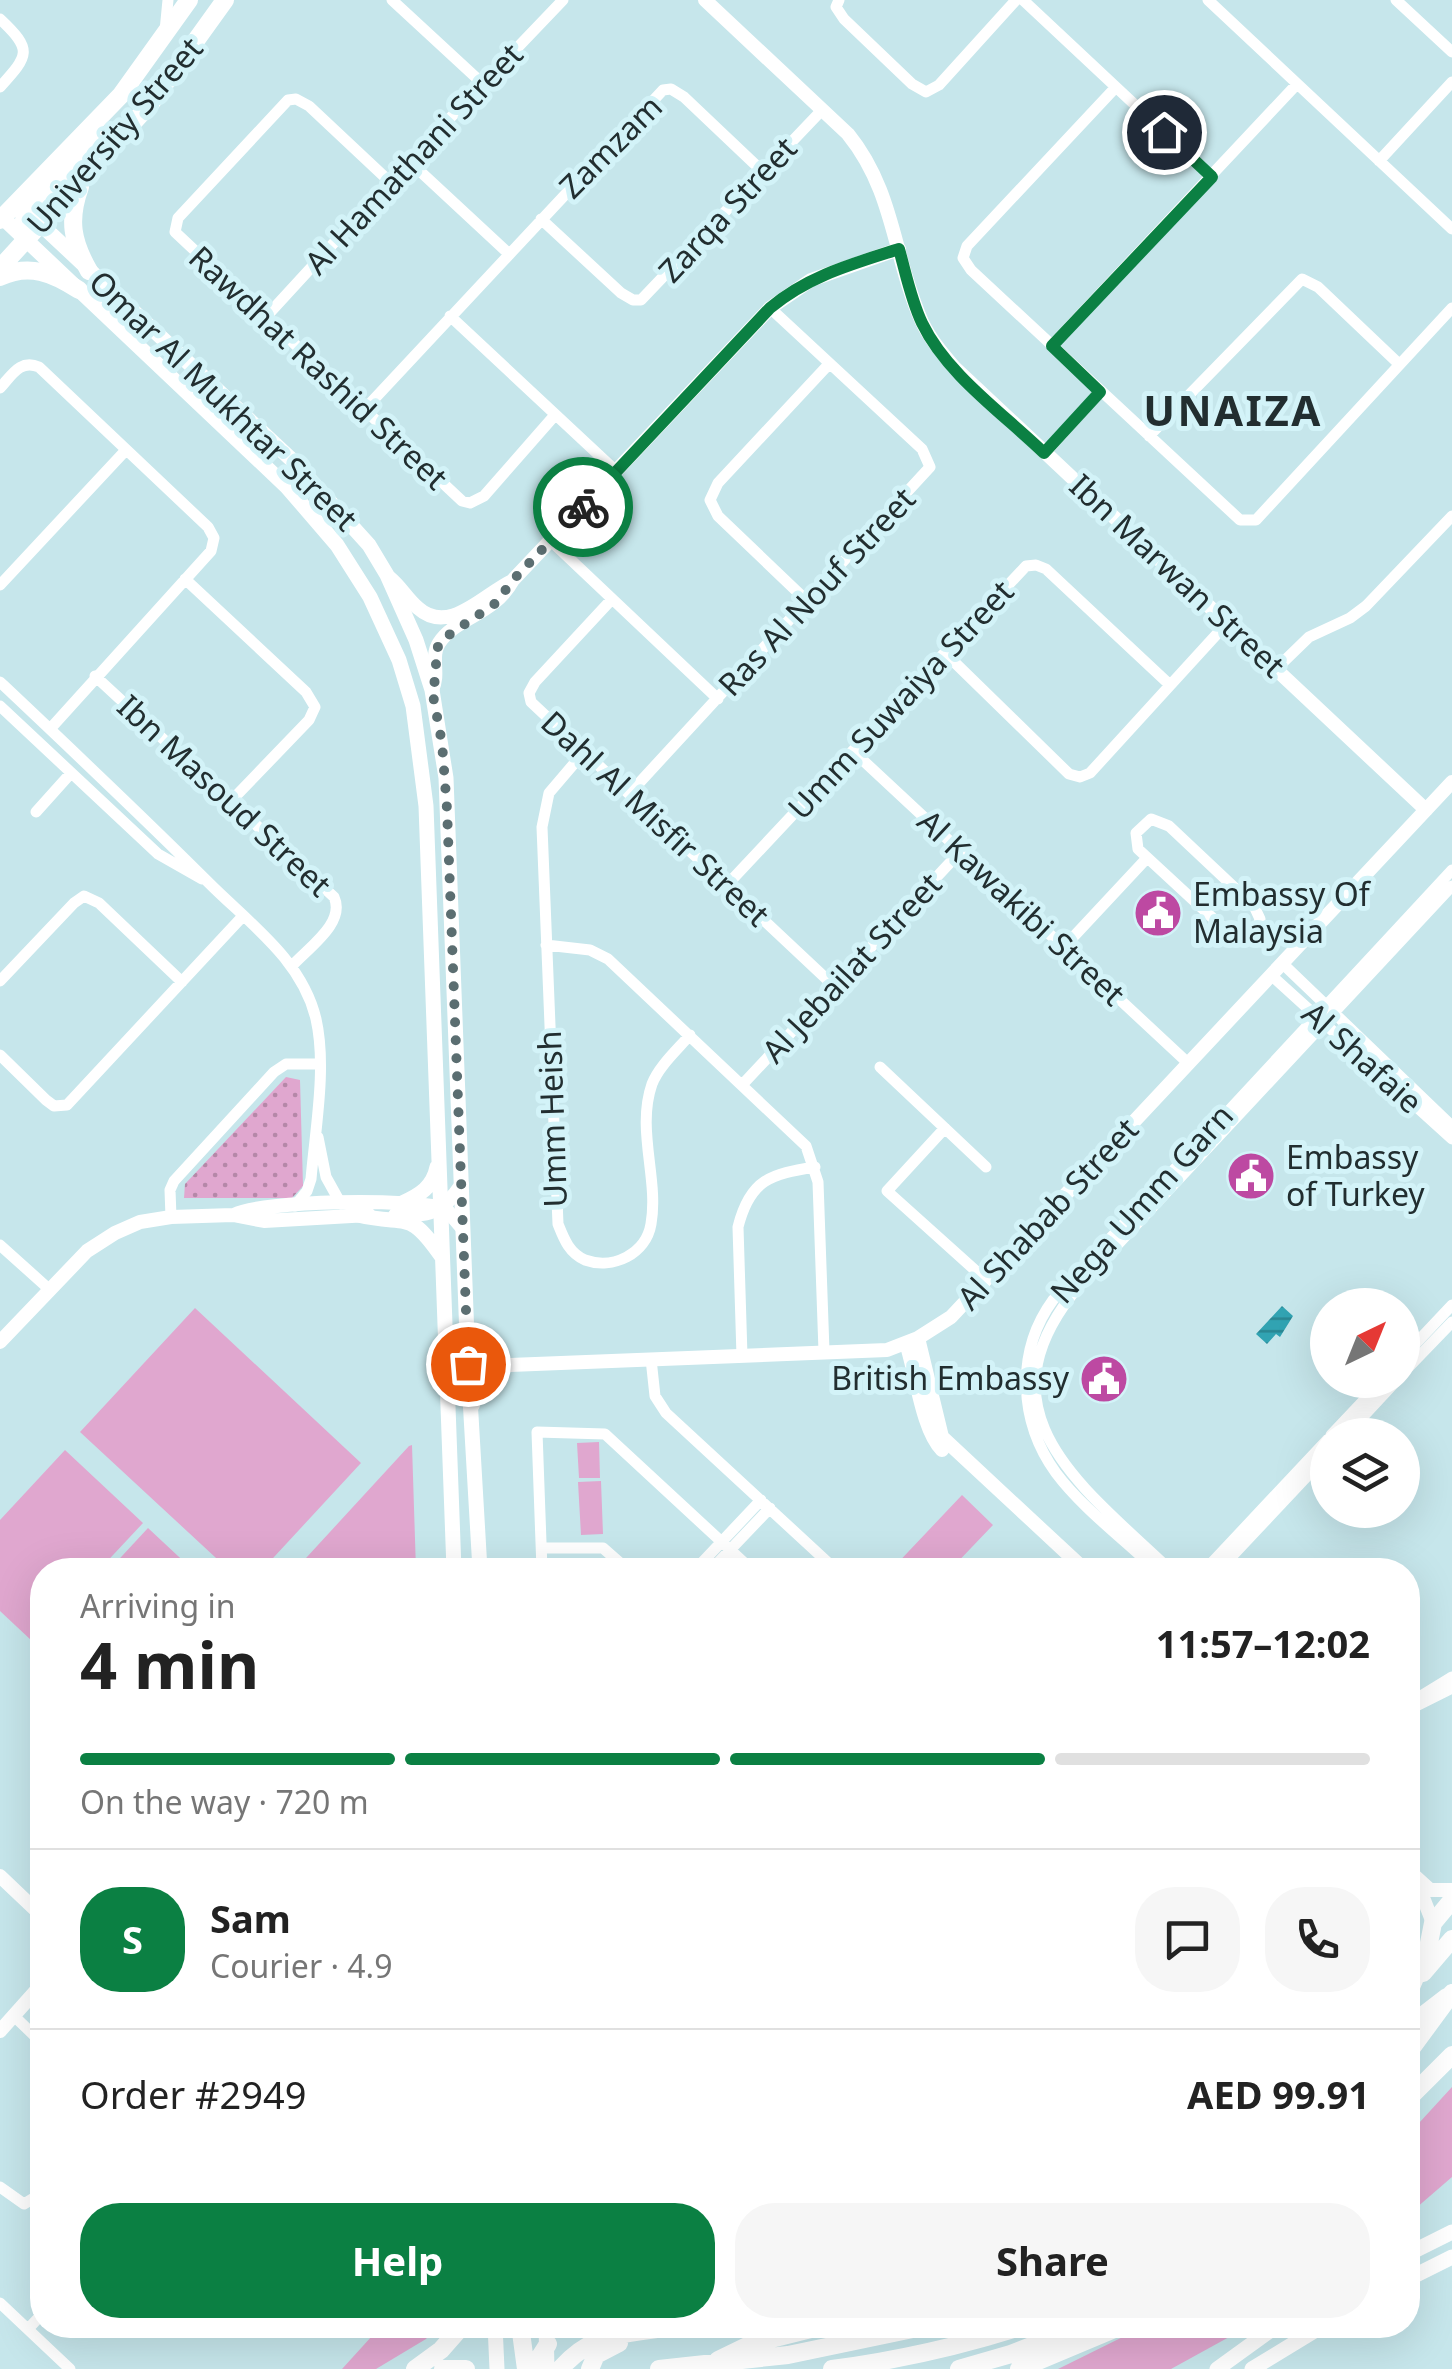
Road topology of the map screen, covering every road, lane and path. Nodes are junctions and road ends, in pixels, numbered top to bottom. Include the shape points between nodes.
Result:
1 (168, 0) edge
2 (189, 0) edge
3 (225, 0) edge
4 (392, 0) edge
5 (563, 0) edge
6 (838, 0) edge
7 (1020, 0) edge
8 (1208, 0) edge
9 (1396, 0) edge
10 (716, 4) edge
11 (0, 19) edge
12 (163, 39) junction
13 (1452, 52) edge
14 (1452, 82) edge
15 (483, 84) junction
16 (1298, 84) junction
17 (0, 86) edge
18 (1116, 87) junction
19 (822, 110) junction
20 (409, 161) junction
21 (1380, 161) junction
22 (763, 172) junction
23 (1212, 177) junction
24 (82, 180) junction
25 (390, 182) junction
26 (28, 213) junction
27 (541, 218) junction
28 (1, 219) edge
29 (1452, 229) edge
30 (26, 240) junction
31 (899, 249) junction
32 (508, 253) junction
33 (0, 268) edge
34 (89, 271) junction
35 (0, 278) edge
36 (79, 290) junction
37 (770, 308) junction
38 (1452, 308) edge
39 (450, 316) junction
40 (264, 319) junction
41 (1052, 346) junction
42 (828, 364) junction
43 (1399, 364) junction
44 (0, 388) edge
45 (1100, 392) junction
46 (364, 411) junction
47 (556, 415) junction
48 (1149, 436) junction
49 (126, 450) junction
50 (1044, 453) junction
51 (616, 472) junction
52 (1452, 516) edge
53 (551, 542) junction
54 (387, 575) junction
55 (185, 578) junction
56 (513, 580) junction
57 (0, 584) edge
58 (612, 598) junction
59 (808, 602) junction
60 (1227, 623) junction
61 (946, 654) junction
62 (1276, 669) junction
63 (95, 676) junction
64 (0, 682) edge
65 (1170, 686) junction
66 (432, 690) junction
67 (718, 699) junction
68 (0, 706) edge
69 (50, 729) junction
70 (584, 752) junction
71 (854, 752) junction
72 (72, 773) junction
73 (1452, 782) edge
74 (629, 794) junction
75 (232, 800) junction
76 (1426, 810) junction
77 (36, 812) dead end
78 (144, 818) junction
79 (133, 830) junction
80 (960, 852) junction
81 (1147, 858) junction
82 (1452, 870) edge
83 (206, 881) junction
84 (726, 886) junction
85 (1452, 886) edge
86 (243, 916) junction
87 (546, 944) junction
88 (1063, 948) junction
89 (1283, 964) junction
90 (292, 966) junction
91 (1272, 976) junction
92 (0, 981) edge
93 (182, 982) junction
94 (835, 986) junction
95 (1324, 1014) junction
96 (690, 1036) junction
97 (0, 1055) edge
98 (319, 1064) junction
99 (1189, 1064) junction
100 (880, 1067) dead end
101 (742, 1084) junction
102 (316, 1123) junction
103 (1452, 1126) edge
104 (945, 1128) junction
105 (1452, 1140) edge
106 (438, 1158) junction
107 (815, 1166) junction
108 (986, 1167) dead end
109 (462, 1184) junction
110 (402, 1202) junction
111 (341, 1204) junction
112 (295, 1206) junction
113 (440, 1207) junction
114 (233, 1215) junction
115 (358, 1215) junction
116 (171, 1217) junction
117 (463, 1229) junction
118 (0, 1245) edge
119 (442, 1257) junction
120 (986, 1280) junction
121 (50, 1290) junction
122 (1452, 1305) edge
123 (1452, 1322) edge
124 (467, 1331) junction
125 (1420, 1339) edge
126 (912, 1341) junction
127 (0, 1342) edge
128 (824, 1352) junction
129 (1420, 1355) edge
130 (742, 1356) junction
131 (652, 1359) junction
132 (510, 1365) junction
133 (1365, 1398) edge
134 (1380, 1398) edge
135 (472, 1410) junction
136 (1347, 1418) edge
137 (1362, 1418) edge
138 (1310, 1457) edge
139 (1310, 1473) edge
140 (765, 1504) junction
141 (726, 1546) junction
142 (542, 1548) junction
143 (454, 1558) edge
144 (479, 1558) edge
145 (542, 1558) edge
146 (614, 1558) edge
147 (710, 1558) edge
148 (718, 1558) edge
149 (739, 1558) edge
150 (823, 1558) edge
151 (1059, 1558) edge
152 (1072, 1558) edge
153 (1144, 1558) edge
154 (1157, 1558) edge
155 (1215, 1558) edge
156 (1230, 1558) edge
157 (1452, 1677) edge
158 (1452, 1688) edge
159 (1420, 1696) edge
160 (1420, 1704) edge
161 (0, 1876) edge
162 (1420, 1881) edge
163 (1452, 1890) edge
164 (1420, 1896) edge
165 (1452, 1900) edge
166 (30, 1905) edge
167 (1433, 1923) junction
168 (1452, 1940) edge
169 (1420, 1963) edge
170 (1420, 1978) edge
171 (1452, 1994) edge
172 (30, 1998) edge
173 (14, 2016) junction
174 (1420, 2017) edge
175 (0, 2031) edge
176 (30, 2031) edge
177 (1420, 2037) edge
178 (1452, 2056) edge
179 (1422, 2087) joint
180 (1420, 2091) edge
181 (0, 2187) edge
182 (30, 2200) edge
183 (1452, 2232) edge
184 (1420, 2248) edge
185 (1452, 2257) edge
186 (1420, 2274) edge
187 (0, 2304) edge
188 (30, 2328) edge
189 (28, 2330) joint
190 (37, 2338) edge
191 (452, 2338) edge
192 (497, 2338) edge
193 (523, 2338) edge
194 (545, 2338) edge
195 (547, 2338) edge
196 (613, 2338) edge
197 (632, 2338) edge
198 (775, 2338) edge
199 (870, 2338) edge
200 (986, 2338) edge
201 (1052, 2338) edge
202 (1093, 2338) edge
203 (1261, 2338) edge
204 (1303, 2338) edge
205 (1224, 2367) edge
206 (70, 2369) edge
207 (415, 2369) edge
208 (443, 2369) edge
209 (466, 2369) edge
210 (498, 2369) edge
211 (530, 2369) edge
212 (547, 2369) edge
213 (560, 2369) edge
214 (590, 2369) edge
215 (658, 2369) edge
216 (705, 2369) edge
217 (832, 2369) edge
218 (959, 2369) edge
219 (1019, 2369) edge
220 (1252, 2369) edge

1 - 12 street
2 - 12 main road, University Street
3 - 24 main road, University Street via 151,103
4 - 15 street
5 - 15 street, Al Hamathani Street
6 - 7 street via 844,19 926,92
7 - 18 street
8 - 16 street
9 - 13 street
10 - 19 street, Ibn Marwan Street
11 - 17 street via 26,52
12 - 26 main road, University Street
14 - 21 street
15 - 20 street, Al Hamathani Street
16 - 21 street
16 - 23 street
18 - 23 street
18 - 41 street via 964,251 966,264
19 - 22 street, Zarqa Street
19 - 31 street, Ibn Marwan Street via 873,168
20 - 25 street, Al Hamathani Street
20 - 32 street
21 - 29 street
22 - 27 street, Zarqa Street via 640,300 621,294
22 - 27 street, Zamzam via 684,97 663,90
23 - 41 street
24 - 26 main road, University Street
24 - 34 main road via 71,227
25 - 40 street, Al Hamathani Street
25 - 40 street, Rawdhat Rashid Street via 302,101 280,105 174,227
26 - 28 main road, University Street
26 - 30 main road, University Street
26 - 34 main road, Omar Al Mukhtar Street
27 - 32 street, Zamzam
28 - 30 main road, Omar Al Mukhtar Street
30 - 33 main road, University Street
30 - 36 main road, Omar Al Mukhtar Street
31 - 37 street via 810,280
31 - 50 street, Ibn Marwan Street via 922,324 936,345
32 - 39 street, Zamzam
34 - 54 main road, Omar Al Mukhtar Street via 304,471
35 - 36 main road via 37,270
36 - 106 main road, Omar Al Mukhtar Street via 306,508 355,571 387,630 412,706 426,806
37 - 42 street, Ras Al Nouf Street
37 - 51 street
38 - 43 street
39 - 46 street, Zamzam
39 - 47 street
40 - 46 street, Rawdhat Rashid Street
41 - 45 street
42 - 59 street via 718,483 710,500 718,516
42 - 59 street, Ras Al Nouf Street via 922,449 930,468
43 - 48 street via 1302,279
43 - 48 street via 1252,522 1233,514
44 - 49 street via 21,366 34,364
45 - 48 street
45 - 50 street
46 - 47 street, Rawdhat Rashid Street via 454,497 470,504
47 - 51 street
49 - 55 street via 213,532 212,551
49 - 57 street
50 - 60 street, Ibn Marwan Street
51 - 53 street
52 - 62 street via 1366,606 1309,637
53 - 56 street
53 - 58 street
54 - 56 street via 420,611 444,618
54 - 66 main road, Omar Al Mukhtar Street
55 - 63 street
55 - 75 street via 315,707
56 - 66 street via 496,603 440,641
58 - 67 street
58 - 70 street, Dahl Al Misfir Street via 529,693
59 - 67 street, Ras Al Nouf Street
60 - 62 street, Ibn Marwan Street
60 - 65 street
61 - 65 street, Umm Suwaiya Street via 1024,568 1036,565
61 - 65 street via 1074,777 1090,773
61 - 71 street, Umm Suwaiya Street
62 - 76 street, Ibn Marwan Street
63 - 69 street
63 - 75 street, Ibn Masoud Street
64 - 69 street
66 - 109 main road, Omar Al Mukhtar Street via 446,778
67 - 74 street, Ras Al Nouf Street
68 - 72 street
69 - 78 street
70 - 74 street, Dahl Al Misfir Street
70 - 87 street, Umm Heish via 552,789 544,812
71 - 80 street, Al Kawakibi Street
71 - 84 street, Umm Suwaiya Street
72 - 77 street
72 - 79 street
73 - 76 street, Al Shabab Street
74 - 84 street, Dahl Al Misfir Street
75 - 90 street, Ibn Masoud Street via 337,904 334,920
76 - 89 street, Al Shabab Street
78 - 79 street
78 - 83 street
79 - 83 street via 167,861
80 - 88 street, Al Kawakibi Street
80 - 94 street, Al Jebailat Street
81 - 81 street via 1236,938 1256,933 1260,919 1254,906 1162,821 1146,821 1136,832
81 - 88 street
82 - 95 street, Nega Umm Garn
83 - 86 street
84 - 94 street, Dahl Al Misfir Street
85 - 95 street, Nega Umm Garn
86 - 90 street
86 - 93 street
87 - 96 street via 608,959
87 - 96 street, Umm Heish via 558,1224 578,1256 619,1262 645,1240 652,1220 649,1099 658,1072
88 - 99 street, Al Kawakibi Street
89 - 91 street, Al Shabab Street
89 - 95 street, Al Shafaie
90 - 98 street via 316,1020
91 - 95 street, Al Shafaie
91 - 99 street, Al Shabab Street
92 - 93 street via 84,896
93 - 97 street via 67,1105 54,1106
94 - 101 street, Al Jebailat Street
95 - 103 street, Al Shafaie
95 - 105 street, Al Shafaie
95 - 153 street, Nega Umm Garn via 1054,1300 1033,1338 1026,1394 1040,1446 1059,1476
95 - 154 street, Nega Umm Garn via 1059,1309 1040,1354 1038,1405 1054,1452
96 - 101 street
98 - 102 street
98 - 116 street via 280,1066 174,1181
99 - 120 street, Al Shabab Street
100 - 104 street
101 - 107 street via 800,1138
102 - 111 street via 326,1177
102 - 112 street via 308,1191
104 - 108 street
104 - 120 street via 888,1192
106 - 110 main road via 426,1189
106 - 113 main road, Omar Al Mukhtar Street
107 - 128 street
107 - 130 street via 774,1174 740,1217
109 - 113 street
109 - 117 main road, Omar Al Mukhtar Street
110 - 111 street
110 - 113 street
111 - 112 street
112 - 114 street
113 - 115 street via 428,1216
113 - 117 street
113 - 119 main road, Omar Al Mukhtar Street
114 - 115 street via 264,1221
114 - 116 street
115 - 119 main road via 412,1222
116 - 121 street via 140,1222 99,1242
117 - 124 main road, Omar Al Mukhtar Street
118 - 121 street
119 - 143 main road, Omar Al Mukhtar Street
120 - 126 street, Al Shabab Street via 943,1323
121 - 127 street
122 - 125 street
123 - 129 street
124 - 132 street via 483,1354
124 - 135 main road, Omar Al Mukhtar Street
126 - 128 street, Al Shabab Street via 888,1350
126 - 151 street via 934,1441
126 - 152 street via 942,1436
128 - 130 street, Al Shabab Street
130 - 131 street, Al Shabab Street
131 - 132 street, Al Shabab Street
131 - 140 street via 655,1396 666,1413
132 - 135 street via 485,1378
133 - 136 street
134 - 137 street
135 - 144 main road, Omar Al Mukhtar Street
138 - 155 street
139 - 156 street
140 - 141 street
140 - 150 street
141 - 142 street via 605,1434 537,1432
141 - 147 street
141 - 148 street
141 - 149 street
142 - 145 street
142 - 146 street via 602,1548
157 - 159 street
158 - 160 street
161 - 166 street
162 - 163 street via 1430,1890
164 - 167 street
165 - 167 main road
167 - 169 main road
168 - 170 main road
171 - 174 main road
171 - 177 main road
172 - 173 street
173 - 175 street
173 - 176 street
178 - 179 main road
179 - 180 main road
181 - 182 street via 24,2204
183 - 184 main road
185 - 186 main road
187 - 189 street
188 - 189 street
190 - 206 street
191 - 207 main road
192 - 210 main road
193 - 211 main road
194 - 211 main road
195 - 212 main road
196 - 213 main road via 589,2343
197 - 214 main road via 596,2355
198 - 216 main road
199 - 215 main road
200 - 217 main road
201 - 218 main road
202 - 219 main road
203 - 205 main road
204 - 220 main road
208 - 209 main road

